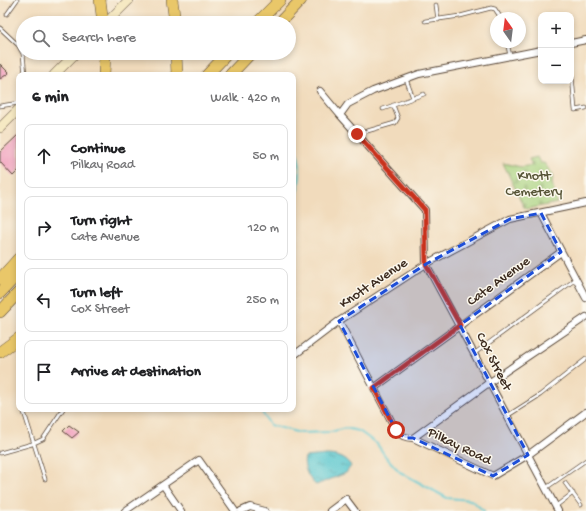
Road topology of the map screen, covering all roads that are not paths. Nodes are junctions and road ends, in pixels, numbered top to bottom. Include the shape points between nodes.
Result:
1 (17, 0) edge
2 (100, 0) edge
3 (128, 0) edge
4 (172, 0) edge
5 (280, 0) edge
6 (301, 0) edge
7 (436, 5) dead end
8 (498, 12) edge
9 (7, 14) dead end
10 (103, 16) edge
11 (111, 16) edge
12 (174, 16) edge
13 (264, 16) edge
14 (286, 16) edge
15 (438, 20) junction
16 (425, 21) dead end
17 (0, 28) edge
18 (586, 40) edge
19 (574, 42) edge
20 (16, 43) edge
21 (508, 48) edge
22 (538, 51) edge
23 (510, 57) junction
24 (24, 60) edge
25 (69, 60) edge
26 (105, 60) edge
27 (176, 60) edge
28 (221, 60) edge
29 (244, 60) edge
30 (25, 72) edge
31 (57, 72) edge
32 (104, 72) edge
33 (177, 72) edge
34 (210, 72) edge
35 (233, 72) edge
36 (406, 79) junction
37 (573, 84) edge
38 (320, 91) dead end
39 (424, 94) dead end
40 (413, 98) junction
41 (16, 103) edge
42 (393, 105) junction
43 (0, 106) edge
44 (586, 108) edge
45 (382, 109) dead end
46 (16, 113) edge
47 (340, 115) junction
48 (0, 128) edge
49 (357, 134) junction
50 (586, 203) edge
51 (541, 213) junction
52 (561, 252) junction
53 (16, 261) edge
54 (426, 264) junction
55 (16, 276) edge
56 (0, 279) edge
57 (576, 279) junction
58 (0, 293) edge
59 (16, 295) edge
60 (586, 298) edge
61 (0, 312) edge
62 (586, 317) edge
63 (339, 321) junction
64 (460, 325) junction
65 (16, 340) edge
66 (0, 352) edge
67 (475, 353) junction
68 (296, 354) edge
69 (586, 359) edge
70 (490, 382) junction
71 (374, 388) junction
72 (24, 412) edge
73 (61, 412) edge
74 (586, 412) edge
75 (507, 416) junction
76 (413, 438) junction
77 (34, 443) junction
78 (0, 452) edge
79 (528, 455) junction
80 (586, 460) edge
81 (45, 479) dead end
82 (565, 483) dead end
83 (163, 485) junction
84 (546, 488) junction
85 (573, 493) junction
86 (581, 505) dead end
87 (557, 509) edge
88 (127, 511) edge
89 (181, 511) edge
90 (235, 511) edge
91 (241, 511) edge
92 (265, 511) edge
93 (330, 511) edge
94 (355, 511) edge

1 - 9 lane
2 - 10 highway
3 - 11 main road
4 - 12 highway
5 - 13 highway
6 - 14 highway
7 - 15 lane
8 - 15 lane via 491,8
15 - 16 lane
17 - 20 lane
18 - 19 street
21 - 23 lane
22 - 23 street
23 - 36 street via 419,74
24 - 30 lane
25 - 31 main road
26 - 32 highway
27 - 33 highway
28 - 34 highway
29 - 35 highway
36 - 40 lane
36 - 47 street via 348,104
37 - 44 lane via 575,110
38 - 47 street, Cox Street
39 - 40 lane
40 - 42 lane
41 - 43 lane
42 - 45 lane
42 - 49 lane via 398,118 395,123
46 - 48 main road
47 - 49 street, Cox Street
49 - 54 street, Cox Street via 425,210
50 - 51 street, Knott Avenue
51 - 52 street
51 - 54 street, Knott Avenue via 510,219
52 - 57 street
52 - 64 street, Cate Avenue
53 - 56 highway
54 - 63 street, Knott Avenue
54 - 64 street, Cox Street
55 - 58 highway
57 - 60 street
57 - 67 lane
59 - 61 highway
62 - 70 street
63 - 68 street, Knott Avenue
63 - 71 street, Pilkay Road
64 - 67 street, Cox Street
64 - 71 street, Cate Avenue
65 - 66 highway
67 - 70 street, Cox Street
69 - 75 lane via 540,395
70 - 75 street, Cox Street
70 - 76 street
71 - 76 street, Pilkay Road via 396,430 405,438
72 - 77 lane
73 - 77 lane via 43,439
74 - 79 street
75 - 79 street, Cox Street
76 - 79 street, Pilkay Road via 493,476
77 - 78 lane
77 - 81 lane
79 - 84 street, Cox Street
80 - 84 lane
82 - 85 lane
83 - 88 street
83 - 89 street
83 - 90 street via 199,460
84 - 87 street, Cox Street
85 - 86 lane
85 - 87 lane
91 - 92 street via 250,507
93 - 94 street via 346,499

